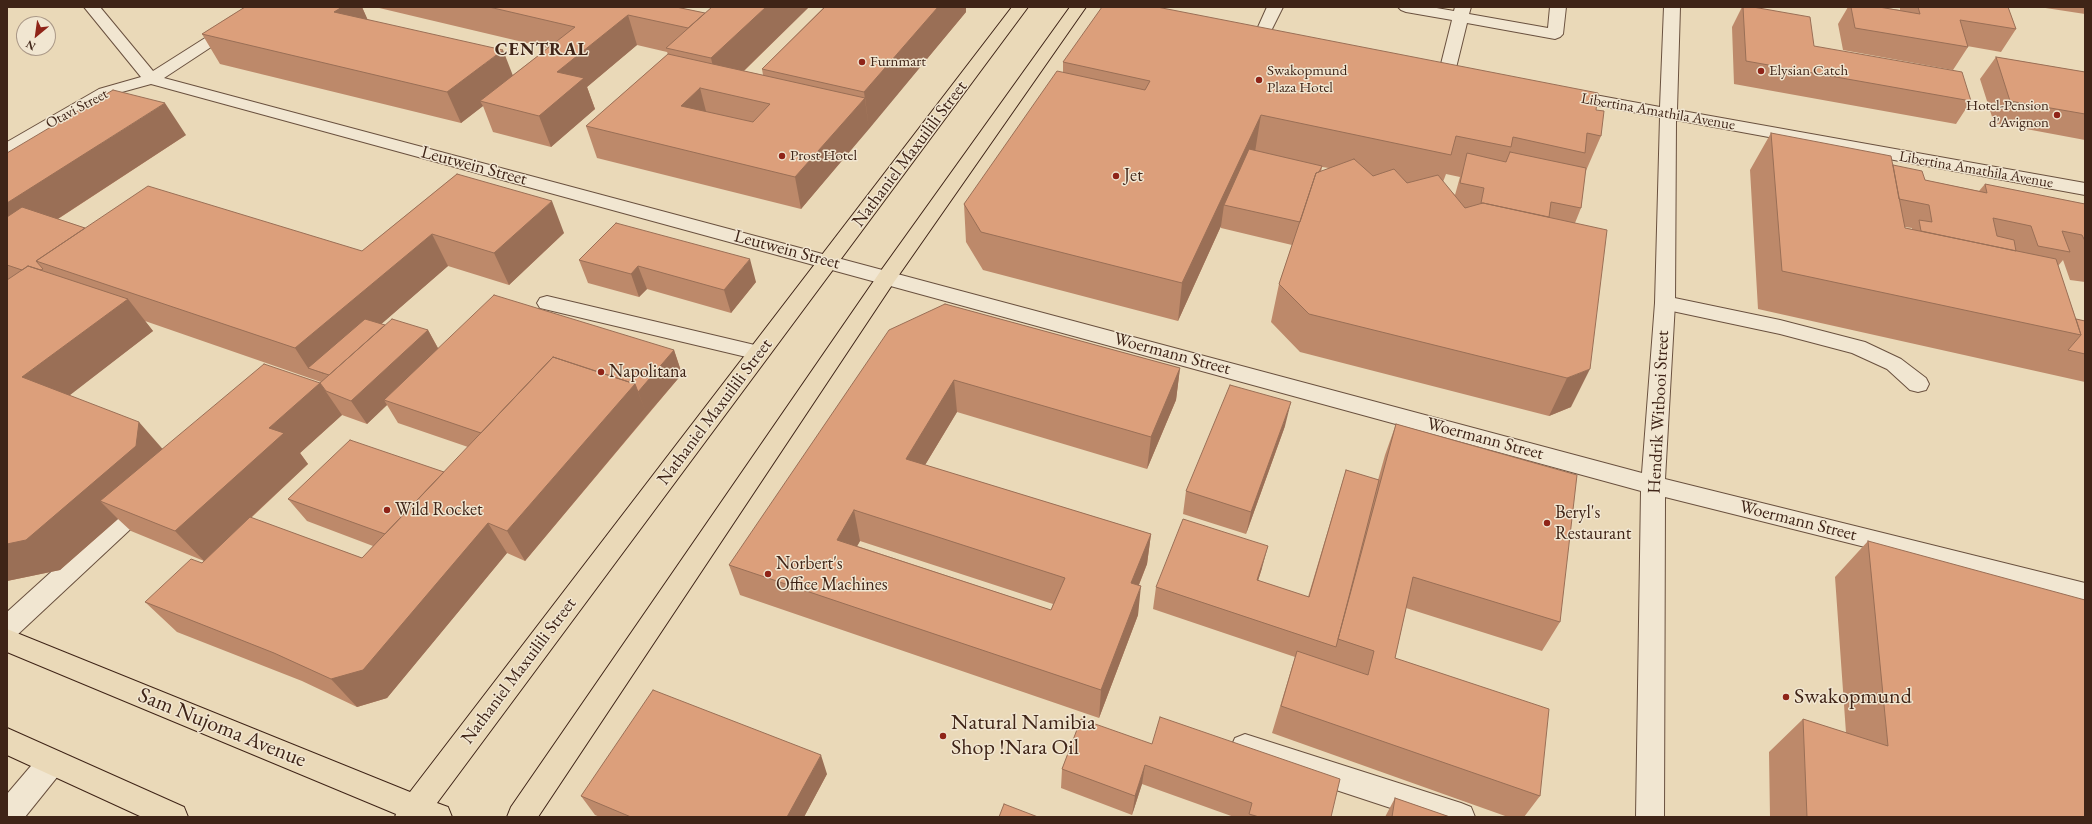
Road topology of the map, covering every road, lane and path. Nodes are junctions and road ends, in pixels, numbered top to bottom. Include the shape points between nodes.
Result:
1 (92, 7) edge
2 (264, 7) edge
3 (1020, 7) edge
4 (1078, 7) edge
5 (1275, 7) edge
6 (1406, 7) edge
7 (1558, 7) edge
8 (1672, 7) edge
9 (1462, 12) edge
10 (1262, 36) edge
11 (1447, 72) edge
12 (151, 79) junction
13 (1549, 92) edge
14 (135, 99) edge
15 (1668, 114) junction
16 (7, 148) edge
17 (2085, 189) edge
18 (829, 261) junction
19 (887, 277) junction
20 (547, 303) dead end
21 (1665, 303) junction
22 (759, 353) junction
23 (1918, 384) dead end
24 (1653, 485) junction
25 (160, 489) edge
26 (2085, 594) edge
27 (7, 628) edge
28 (7, 640) edge
29 (1219, 738) edge
30 (7, 742) edge
31 (52, 762) junction
32 (421, 814) edge
33 (7, 816) edge
34 (174, 817) edge
35 (521, 817) edge
36 (1461, 817) edge
37 (1650, 817) edge

1 - 12 street
2 - 12 street, Otavi Street
3 - 18 highway, Nathaniel Maxuilili Street
4 - 19 highway
5 - 10 street
6 - 9 street
7 - 9 street via 1555,34
8 - 15 street, Hendrik Witbooi Street
9 - 11 street
12 - 14 street, Otavi Street
12 - 16 street, Otavi Street via 105,92
12 - 18 street, Leutwein Street
13 - 15 street, Libertina Amathila Avenue
15 - 17 street, Libertina Amathila Avenue
15 - 21 street, Hendrik Witbooi Street
18 - 19 street, Leutwein Street
18 - 22 highway, Nathaniel Maxuilili Street
19 - 24 street, Woermann Street
19 - 35 highway
20 - 22 street
21 - 23 street via 1780,327 1858,348 1894,364
21 - 24 street, Hendrik Witbooi Street
22 - 32 highway, Nathaniel Maxuilili Street
24 - 26 street, Woermann Street
24 - 37 street, Hendrik Witbooi Street
25 - 27 street
28 - 32 highway, Sam Nujoma Avenue
29 - 36 street
30 - 31 highway
31 - 33 street
31 - 34 highway

